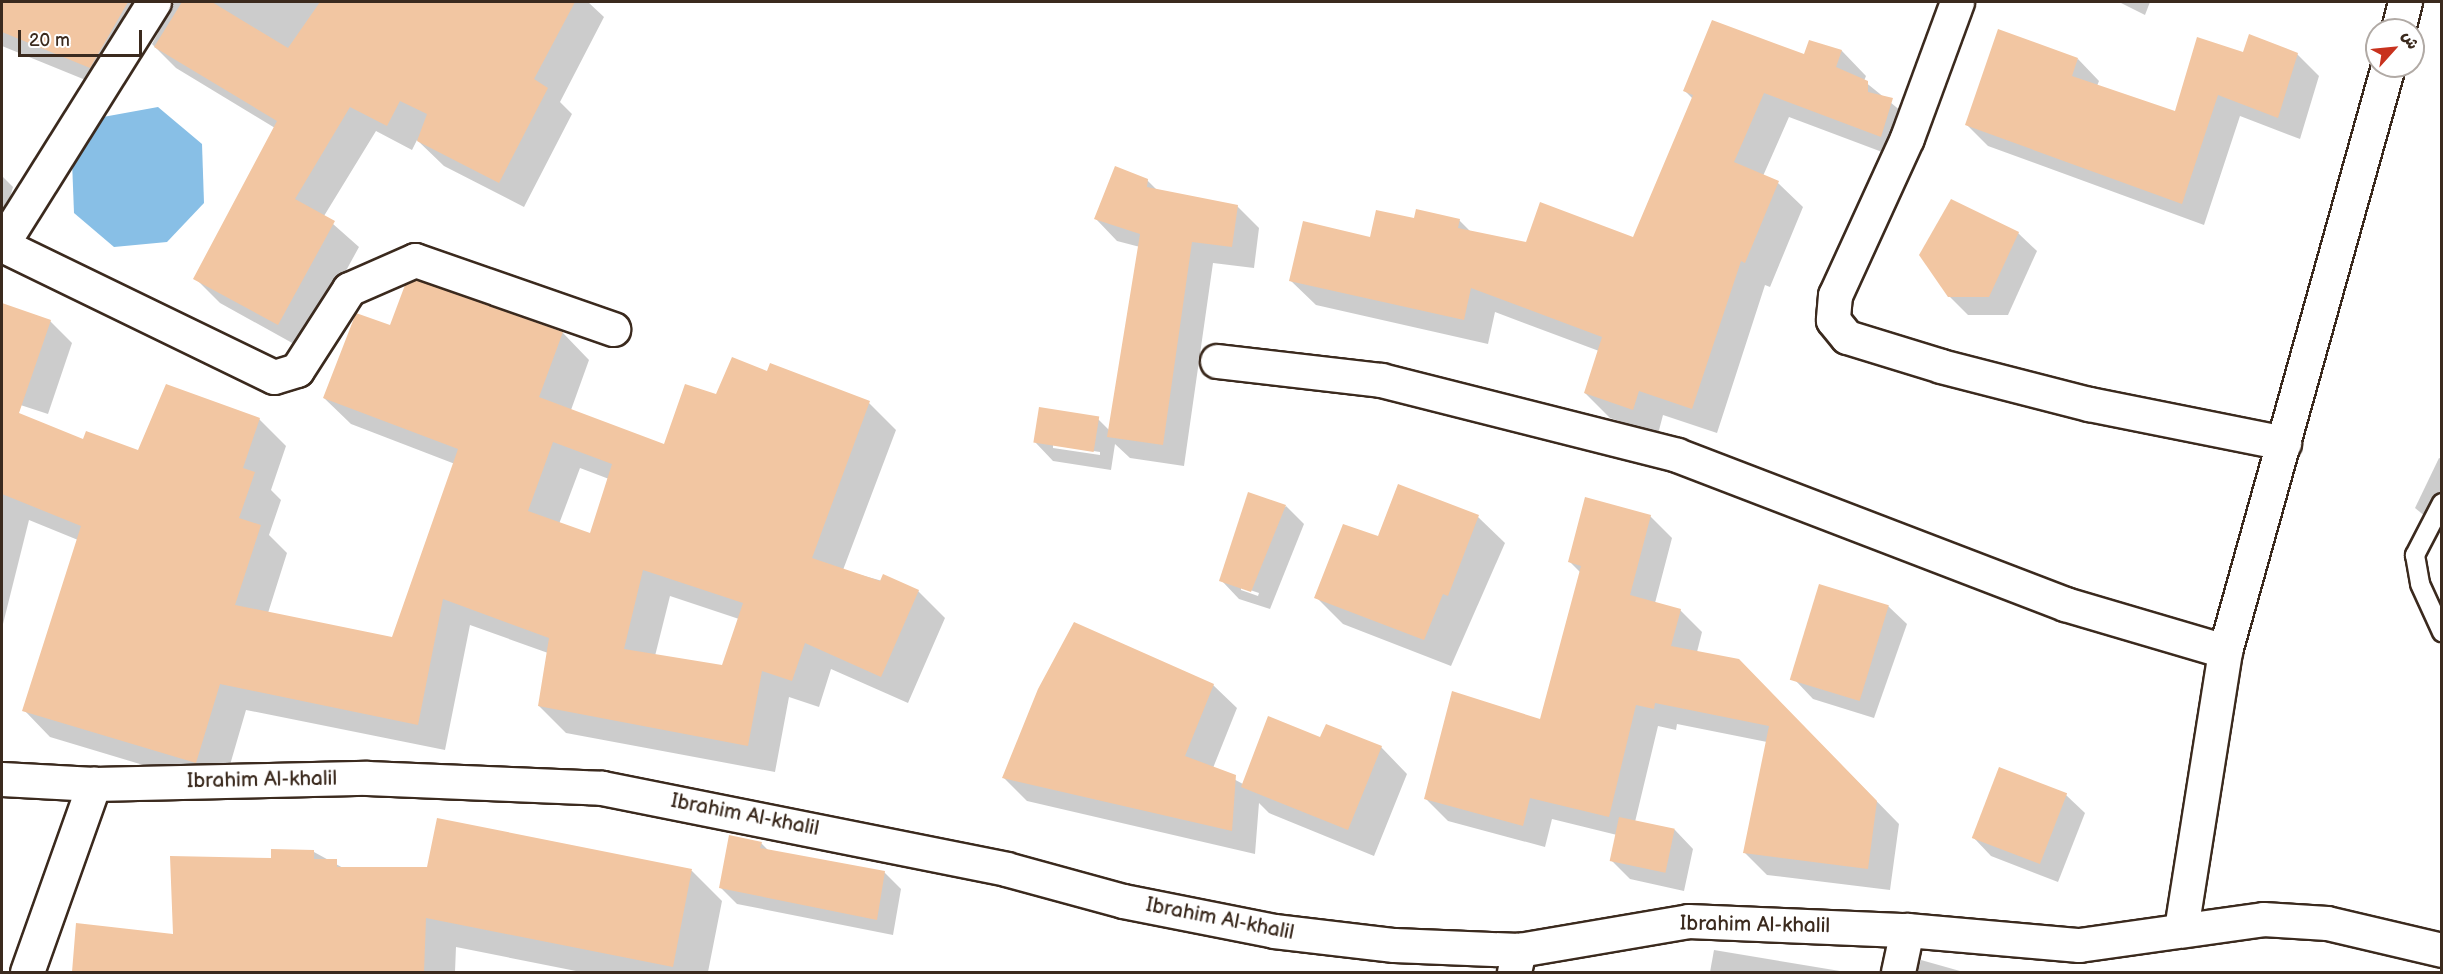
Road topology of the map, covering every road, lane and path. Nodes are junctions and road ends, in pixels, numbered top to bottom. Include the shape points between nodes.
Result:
1 (154, 2) edge
2 (1957, 2) edge
3 (2405, 2) edge
4 (2401, 18) edge
5 (2385, 78) edge
6 (2, 245) edge
7 (613, 329) dead end
8 (1217, 361) dead end
9 (2284, 442) junction
10 (2442, 503) edge
11 (2442, 632) edge
12 (2225, 651) junction
13 (2, 779) edge
14 (94, 784) junction
15 (2181, 929) junction
16 (1907, 930) junction
17 (2442, 950) edge
18 (1517, 961) edge
19 (27, 972) edge
20 (1898, 972) edge

1 - 6 street
2 - 9 street via 1907,138 1835,295 1833,320 1847,336 1941,366 2089,404
3 - 4 street
5 - 9 street
6 - 7 street via 274,377 297,370 349,289 415,260
8 - 12 street via 1381,380 1677,455 2065,604
9 - 12 street
10 - 11 lane via 2415,555 2420,584
12 - 15 street
13 - 14 street, Ibrahim Al-khalil
14 - 18 street, Ibrahim Al-khalil via 368,778 602,788 995,866 1123,901 1274,931
14 - 19 street
15 - 16 street, Ibrahim Al-khalil via 2079,945
15 - 17 street, Ibrahim Al-khalil via 2263,919 2327,923
16 - 18 street, Ibrahim Al-khalil via 1688,921
16 - 20 street

